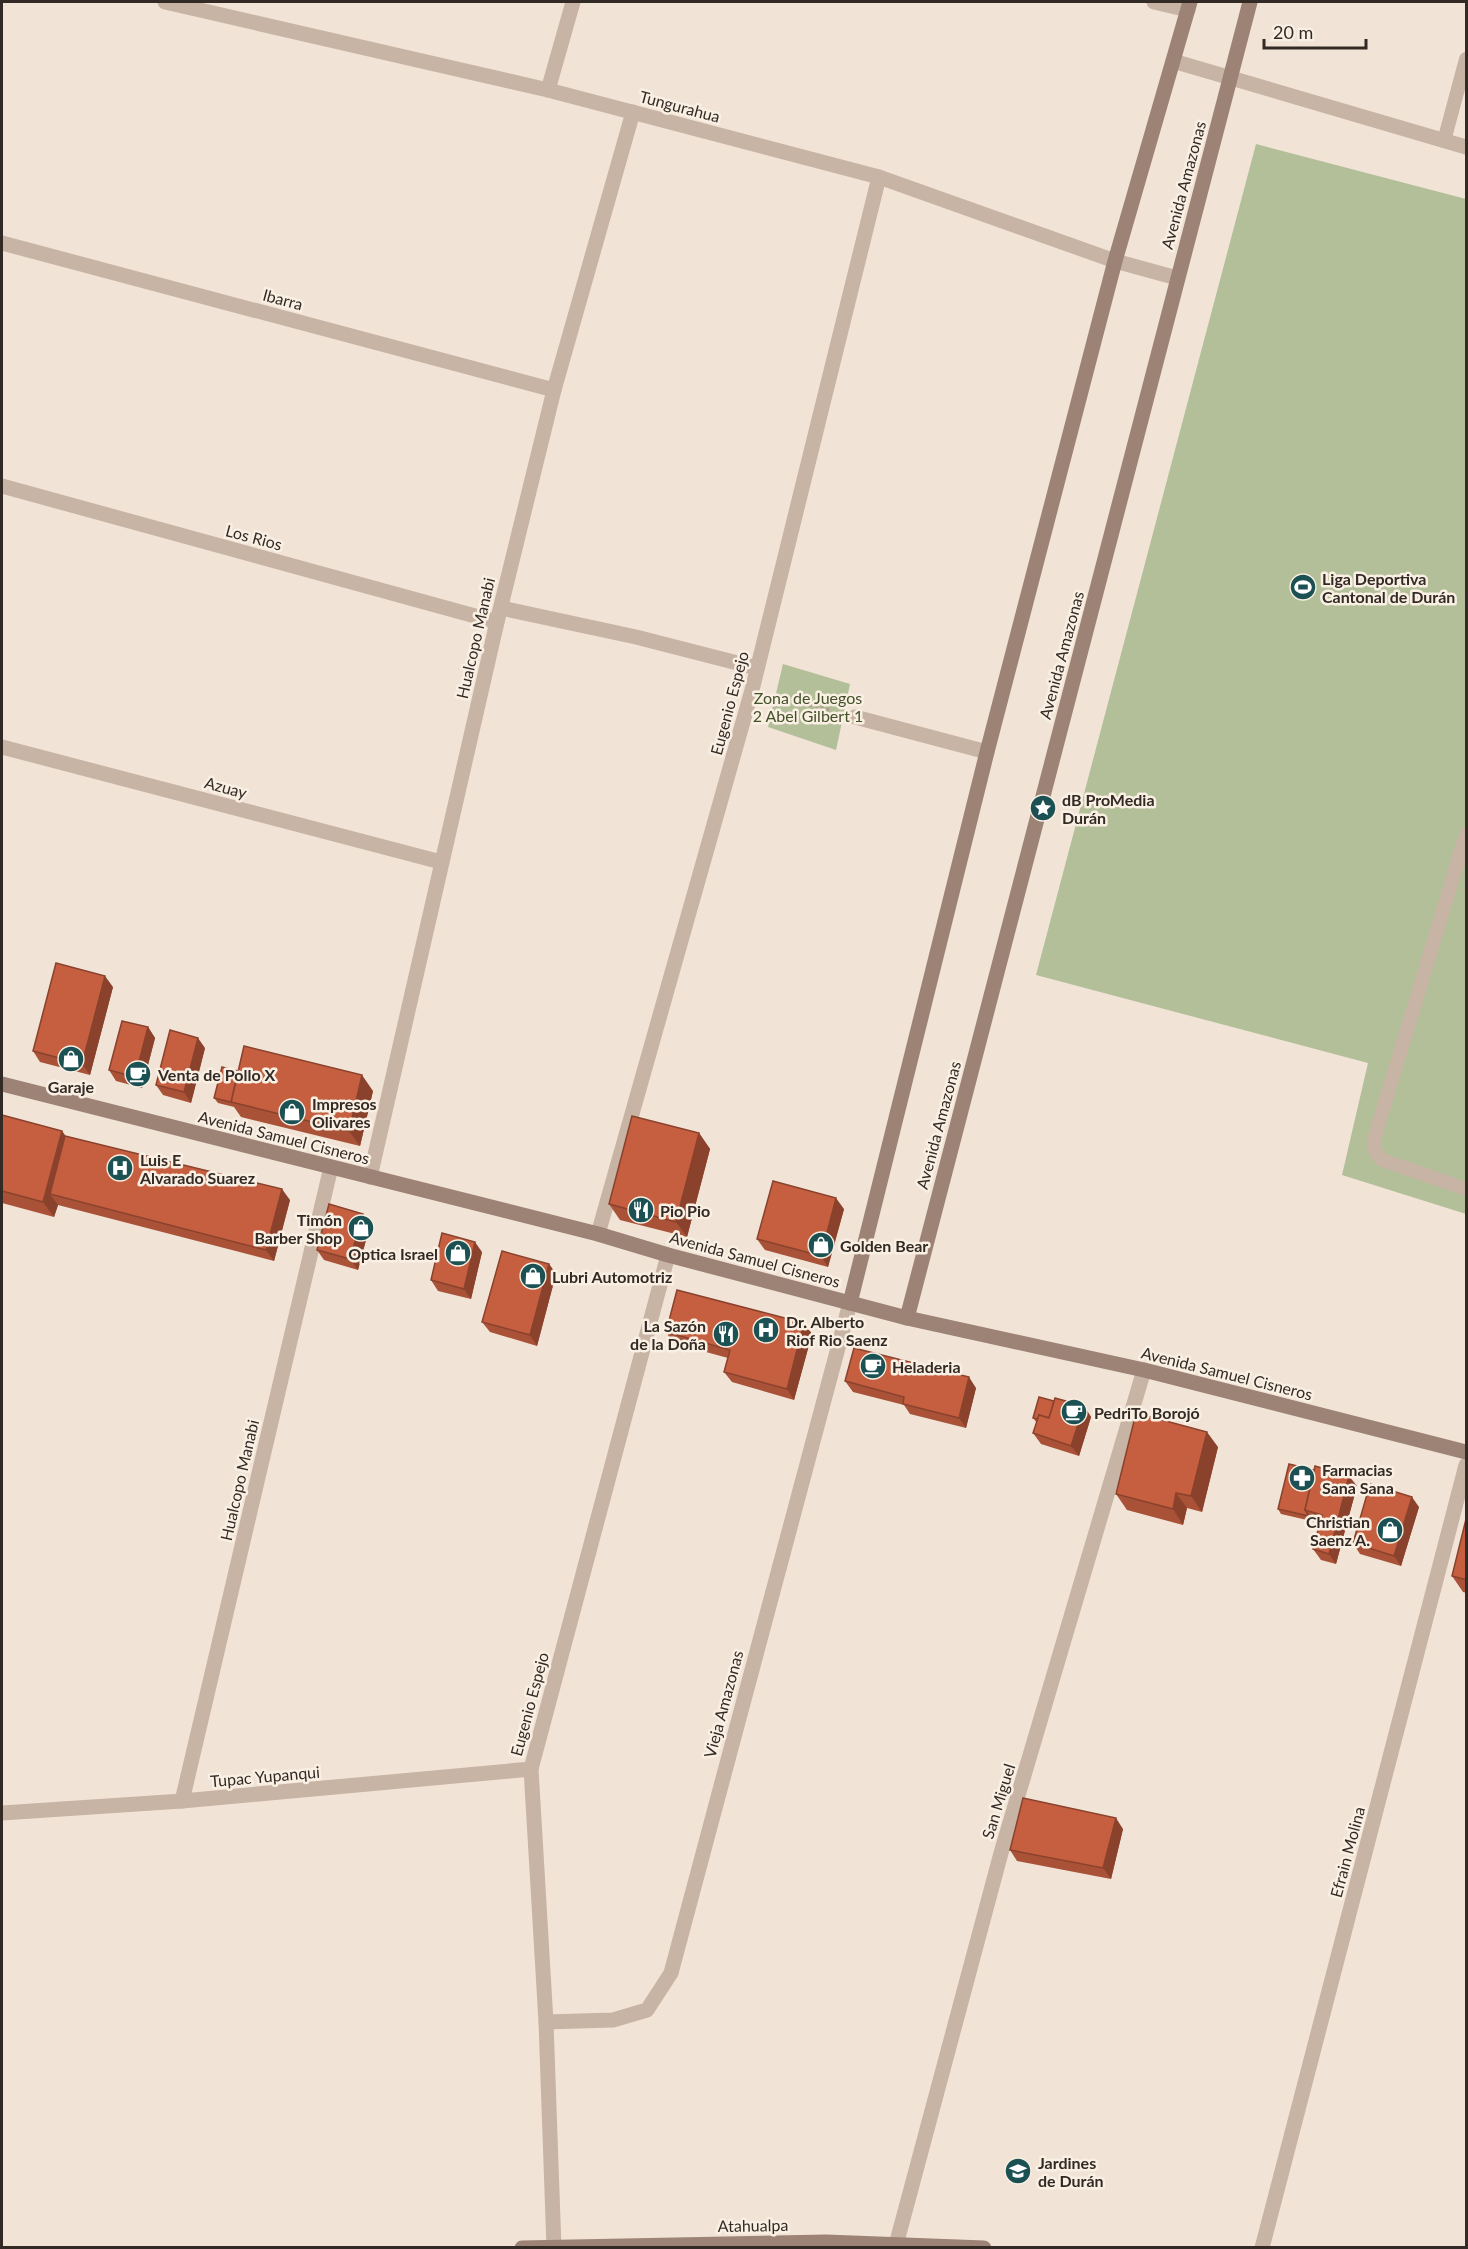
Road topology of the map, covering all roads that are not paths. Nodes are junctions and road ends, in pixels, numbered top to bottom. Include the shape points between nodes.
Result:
1 (165, 2) edge
2 (573, 2) edge
3 (1154, 2) edge
4 (1250, 2) edge
5 (1189, 6) edge
6 (1467, 59) edge
7 (1173, 61) junction
8 (1230, 79) junction
9 (548, 90) junction
10 (633, 112) junction
11 (1444, 141) junction
12 (1467, 147) edge
13 (879, 177) junction
14 (2, 243) edge
15 (1114, 261) junction
16 (1177, 278) junction
17 (554, 390) junction
18 (2, 486) edge
19 (499, 615) junction
20 (757, 668) junction
21 (855, 717) road end
22 (2, 747) edge
23 (987, 752) junction
24 (1467, 834) edge
25 (441, 862) junction
26 (2, 1084) edge
27 (331, 1167) junction
28 (370, 1177) junction
29 (1467, 1189) edge
30 (598, 1234) junction
31 (668, 1255) junction
32 (850, 1304) junction
33 (907, 1318) junction
34 (1144, 1370) junction
35 (1467, 1452) edge
36 (1467, 1465) edge
37 (531, 1769) junction
38 (182, 1802) junction
39 (2, 1814) edge
40 (546, 2022) junction
41 (896, 2245) junction
42 (522, 2247) edge
43 (554, 2247) edge
44 (984, 2247) edge
45 (1262, 2247) edge

1 - 9 street, Tungurahua
2 - 9 street
3 - 5 street
4 - 8 street, Avenida Amazonas
5 - 7 street
6 - 11 lane
7 - 8 street
7 - 15 street
8 - 11 street
8 - 16 street, Avenida Amazonas
9 - 10 street, Tungurahua
10 - 13 street, Tungurahua
10 - 17 street, Hualcopo Manabi
11 - 12 street
13 - 15 street, Tungurahua
13 - 20 street, Eugenio Espejo
14 - 17 street, Ibarra
15 - 16 street, Tungurahua
15 - 23 street
16 - 33 street, Avenida Amazonas
17 - 19 street, Hualcopo Manabi
18 - 19 street, Los Rios
19 - 20 street, Los Rios via 636,637
19 - 25 street, Hualcopo Manabi
20 - 30 street, Eugenio Espejo
21 - 23 street
22 - 25 street, Azuay
23 - 32 street
24 - 29 lane via 1375,1136 1375,1151 1382,1160
25 - 28 street, Hualcopo Manabi
26 - 27 street, Avenida Samuel Cisneros
27 - 28 street, Avenida Samuel Cisneros
27 - 38 street, Hualcopo Manabi
28 - 30 street, Avenida Samuel Cisneros
30 - 31 street, Avenida Samuel Cisneros
31 - 32 street, Avenida Samuel Cisneros
31 - 37 street, Eugenio Espejo
32 - 33 street, Avenida Samuel Cisneros
32 - 40 street, Vieja Amazonas via 671,1973 647,2010 613,2020
33 - 34 street, Avenida Samuel Cisneros
34 - 35 street, Avenida Samuel Cisneros
34 - 41 street, San Miguel via 1001,1853
36 - 45 street, Efrain Molina
37 - 38 street, Tupac Yupanqui
37 - 40 street, Eugenio Espejo
38 - 39 street, Tupac Yupanqui
40 - 43 street, Eugenio Espejo
41 - 43 street, Atahualpa via 826,2242
41 - 44 street, Atahualpa
42 - 43 street, Atahualpa

